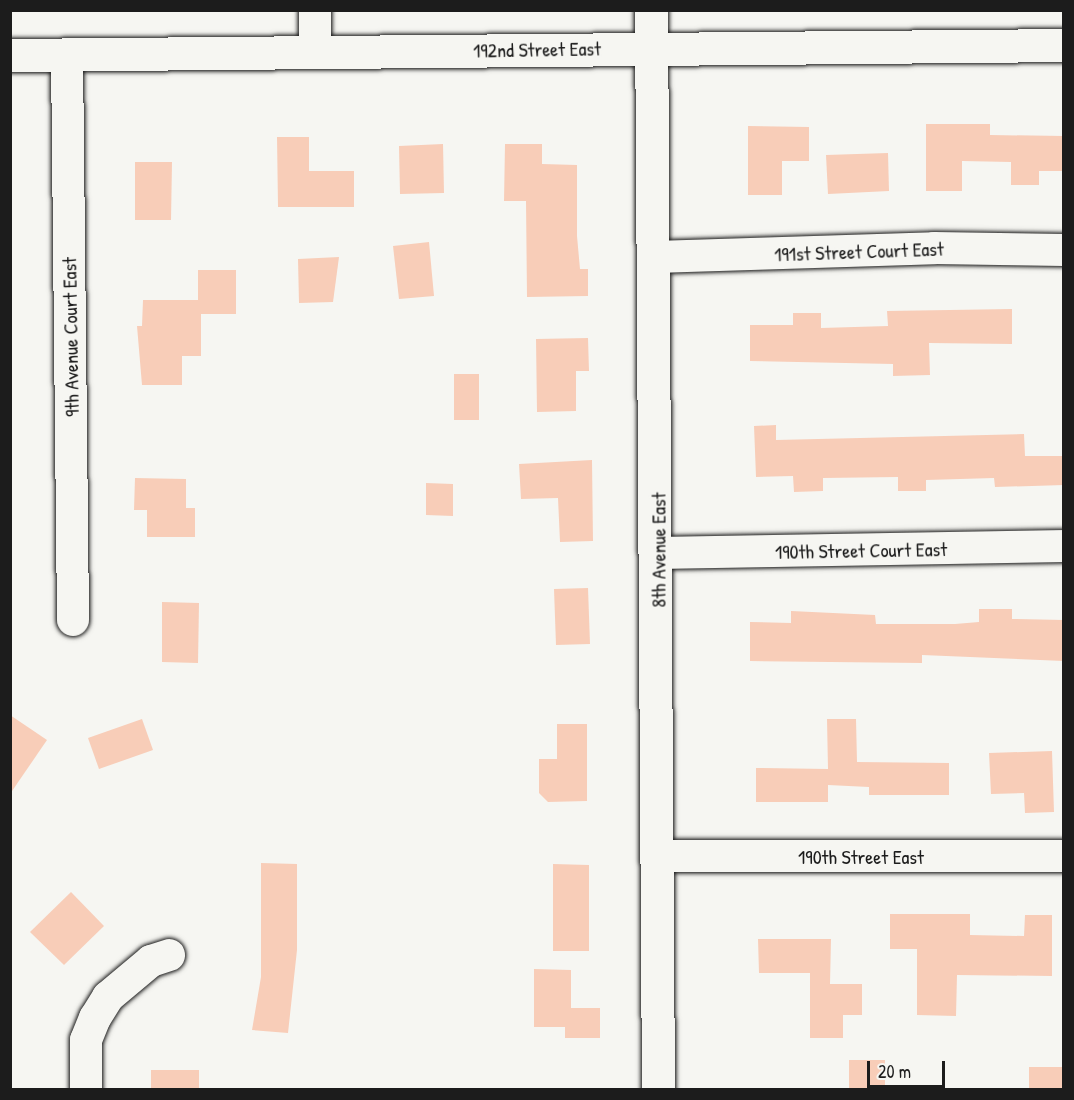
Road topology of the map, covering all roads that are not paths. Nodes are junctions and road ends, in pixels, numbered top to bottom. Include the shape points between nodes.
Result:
1 (315, 10) edge
2 (651, 10) edge
3 (1064, 45) edge
4 (652, 47) junction
5 (315, 51) junction
6 (10, 55) edge
7 (67, 55) junction
8 (1064, 250) edge
9 (655, 257) junction
10 (1064, 546) edge
11 (658, 553) junction
12 (73, 620) dead end
13 (658, 856) junction
14 (1064, 856) edge
15 (169, 955) dead end
16 (86, 1089) edge
17 (658, 1089) edge

1 - 5 street
2 - 4 street, 8th Avenue East
3 - 4 street, 192nd Street East
4 - 5 street, 192nd Street East
4 - 9 street, 8th Avenue East
5 - 7 street, 192nd Street East
6 - 7 street, 192nd Street East
7 - 12 street, 9th Avenue Court East
8 - 9 street, 191st Street Court East via 934,248
9 - 11 street, 8th Avenue East
10 - 11 street, 190th Street Court East
11 - 13 street, 8th Avenue East
13 - 14 street, 190th Street East
13 - 17 street, 8th Avenue East
15 - 16 street via 151,961 108,997 86,1040

